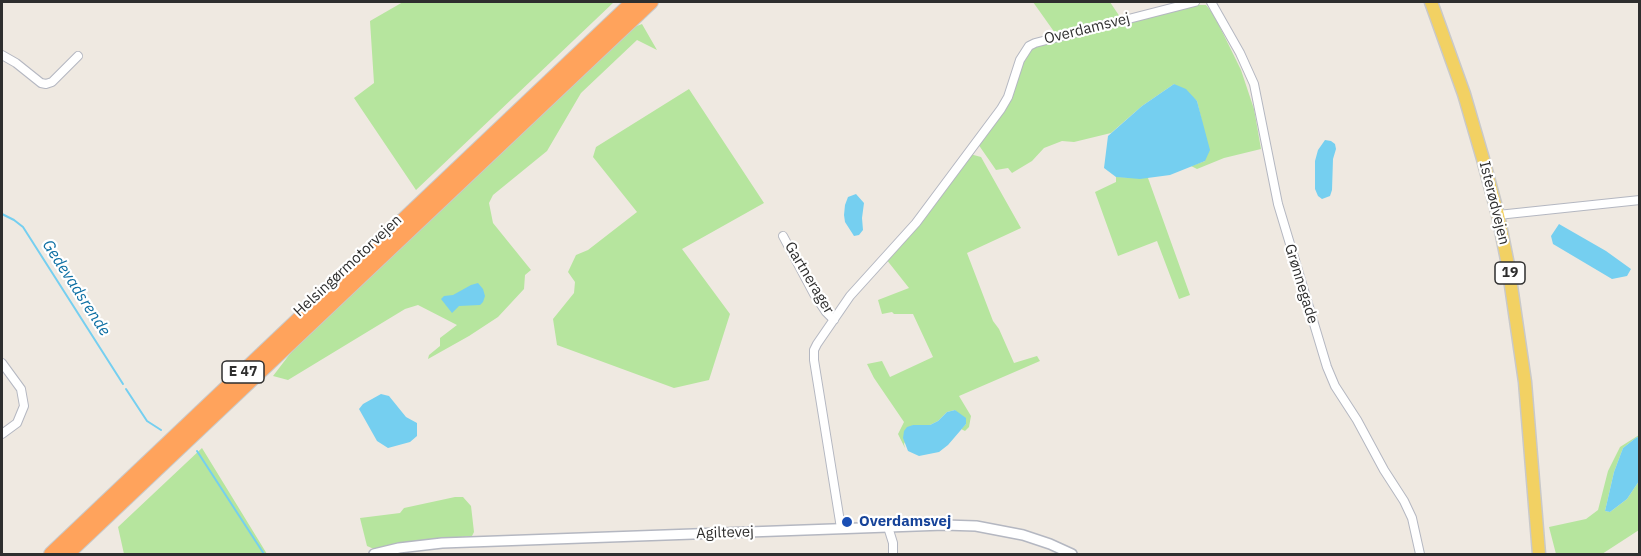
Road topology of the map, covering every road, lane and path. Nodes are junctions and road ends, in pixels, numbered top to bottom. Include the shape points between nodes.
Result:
1 (633, 2) edge
2 (651, 2) edge
3 (1195, 2) edge
4 (1211, 2) edge
5 (1431, 2) edge
6 (2, 55) edge
7 (78, 56) dead end
8 (1640, 200) edge
9 (1498, 215) junction
10 (783, 236) dead end
11 (834, 320) junction
12 (2, 363) edge
13 (2, 434) edge
14 (888, 527) junction
15 (841, 528) junction
16 (51, 555) edge
17 (67, 555) edge
18 (374, 555) edge
19 (893, 555) edge
20 (1072, 555) edge
21 (1420, 555) edge
22 (1539, 555) edge

1 - 16 highway, Helsingørmotorvejen / E 47
2 - 17 highway, Helsingørmotorvejen / E 47
3 - 11 street, Overdamsvej via 1029,46 1000,109 916,223 860,284
4 - 21 street, Grønnegade via 1254,84 1278,204 1327,367 1404,501
5 - 9 main road, Isterødvejen / 19 via 1464,94
6 - 7 street via 46,84
8 - 9 street
9 - 22 main road, Isterødvejen / 19 via 1525,382
10 - 11 street, Gartnerager via 814,294
11 - 15 street, Overdamsvej via 817,344 814,356
12 - 13 street via 21,389 24,406 16,423
14 - 15 street, Agiltevej
14 - 19 street
14 - 20 street, Agiltevej via 976,526 1023,535
15 - 18 street, Agiltevej via 442,543

